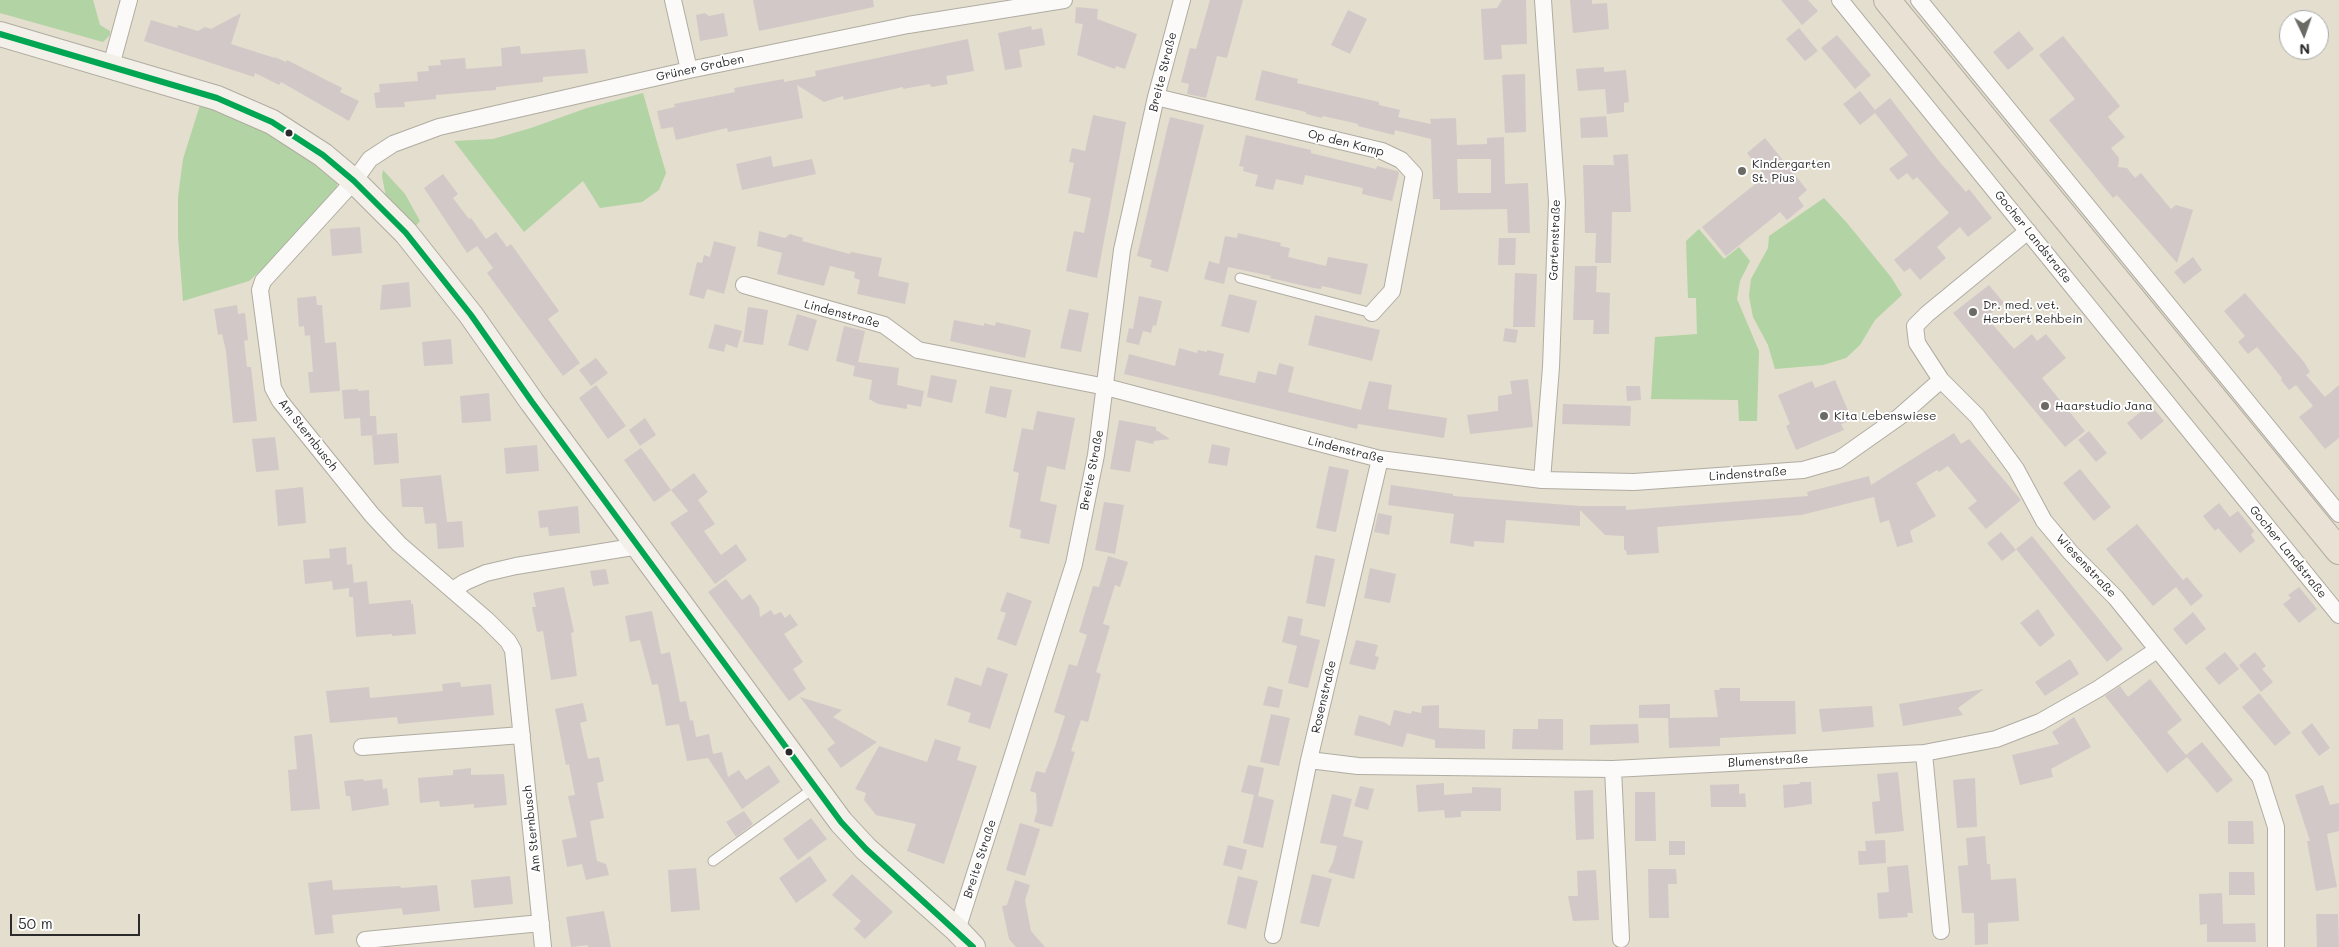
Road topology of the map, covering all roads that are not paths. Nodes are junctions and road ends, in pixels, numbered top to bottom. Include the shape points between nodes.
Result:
1 (129, 0) edge
2 (673, 0) edge
3 (1064, 0) edge
4 (1182, 0) edge
5 (1543, 0) edge
6 (1840, 0) edge
7 (1888, 0) edge
8 (1919, 0) edge
9 (0, 34) edge
10 (111, 66) junction
11 (689, 70) junction
12 (1156, 98) junction
13 (354, 180) junction
14 (2028, 231) junction
15 (1240, 278) dead end
16 (744, 285) dead end
17 (1372, 312) joint
18 (1941, 380) junction
19 (1106, 387) junction
20 (1380, 459) junction
21 (1542, 480) junction
22 (2339, 514) edge
23 (639, 546) junction
24 (2339, 551) edge
25 (453, 590) junction
26 (2339, 615) edge
27 (2157, 650) junction
28 (522, 735) junction
29 (362, 747) dead end
30 (1924, 753) junction
31 (1309, 760) junction
32 (1613, 769) junction
33 (816, 786) junction
34 (713, 861) dead end
35 (542, 923) junction
36 (957, 930) junction
37 (1940, 931) dead end
38 (1273, 935) dead end
39 (1621, 939) dead end
40 (365, 940) dead end
41 (543, 947) edge
42 (973, 947) edge
43 (2276, 947) edge

1 - 10 street
2 - 11 street
3 - 11 street, Grüner Graben via 908,25
4 - 12 street, Breite Straße
5 - 21 street, Gartenstraße via 1557,202 1551,367
6 - 14 street, Gocher Landstraße
7 - 24 main road
8 - 22 street
9 - 10 street
10 - 13 street via 218,98 272,122 323,155
11 - 13 street, Grüner Graben via 439,127 386,149 370,159
12 - 17 street, Op den Kamp via 1382,151 1401,160 1414,174 1392,291
12 - 19 street, Breite Straße via 1122,250
13 - 23 street via 406,233 471,315
13 - 25 street, Am Sternbusch via 263,281 260,290 273,388 372,515 399,544
14 - 18 street, Wiesenstraße via 1915,326 1917,343
14 - 26 street, Gocher Landstraße
15 - 17 lane
16 - 19 street, Lindenstraße via 884,325 918,350
18 - 21 street, Lindenstraße via 1899,417 1838,460 1803,470 1634,482
18 - 27 street, Wiesenstraße via 1977,416 2016,469 2044,521 2116,598
19 - 20 street, Lindenstraße
19 - 36 street, Breite Straße via 1074,564
20 - 21 street, Lindenstraße
20 - 31 street, Rosenstraße
23 - 25 street via 486,573
23 - 33 street
25 - 28 street, Am Sternbusch via 508,641 513,650
27 - 30 street, Blumenstraße via 2040,722 1996,739
27 - 43 street, Wiesenstraße via 2260,777 2276,827
28 - 29 street
28 - 35 street, Am Sternbusch
30 - 32 street, Blumenstraße
30 - 37 street
31 - 32 street, Blumenstraße via 1358,766
31 - 38 street, Rosenstraße
32 - 39 street
33 - 34 lane
33 - 36 street via 841,822 866,849
35 - 40 street
35 - 41 street, Am Sternbusch
36 - 42 street

